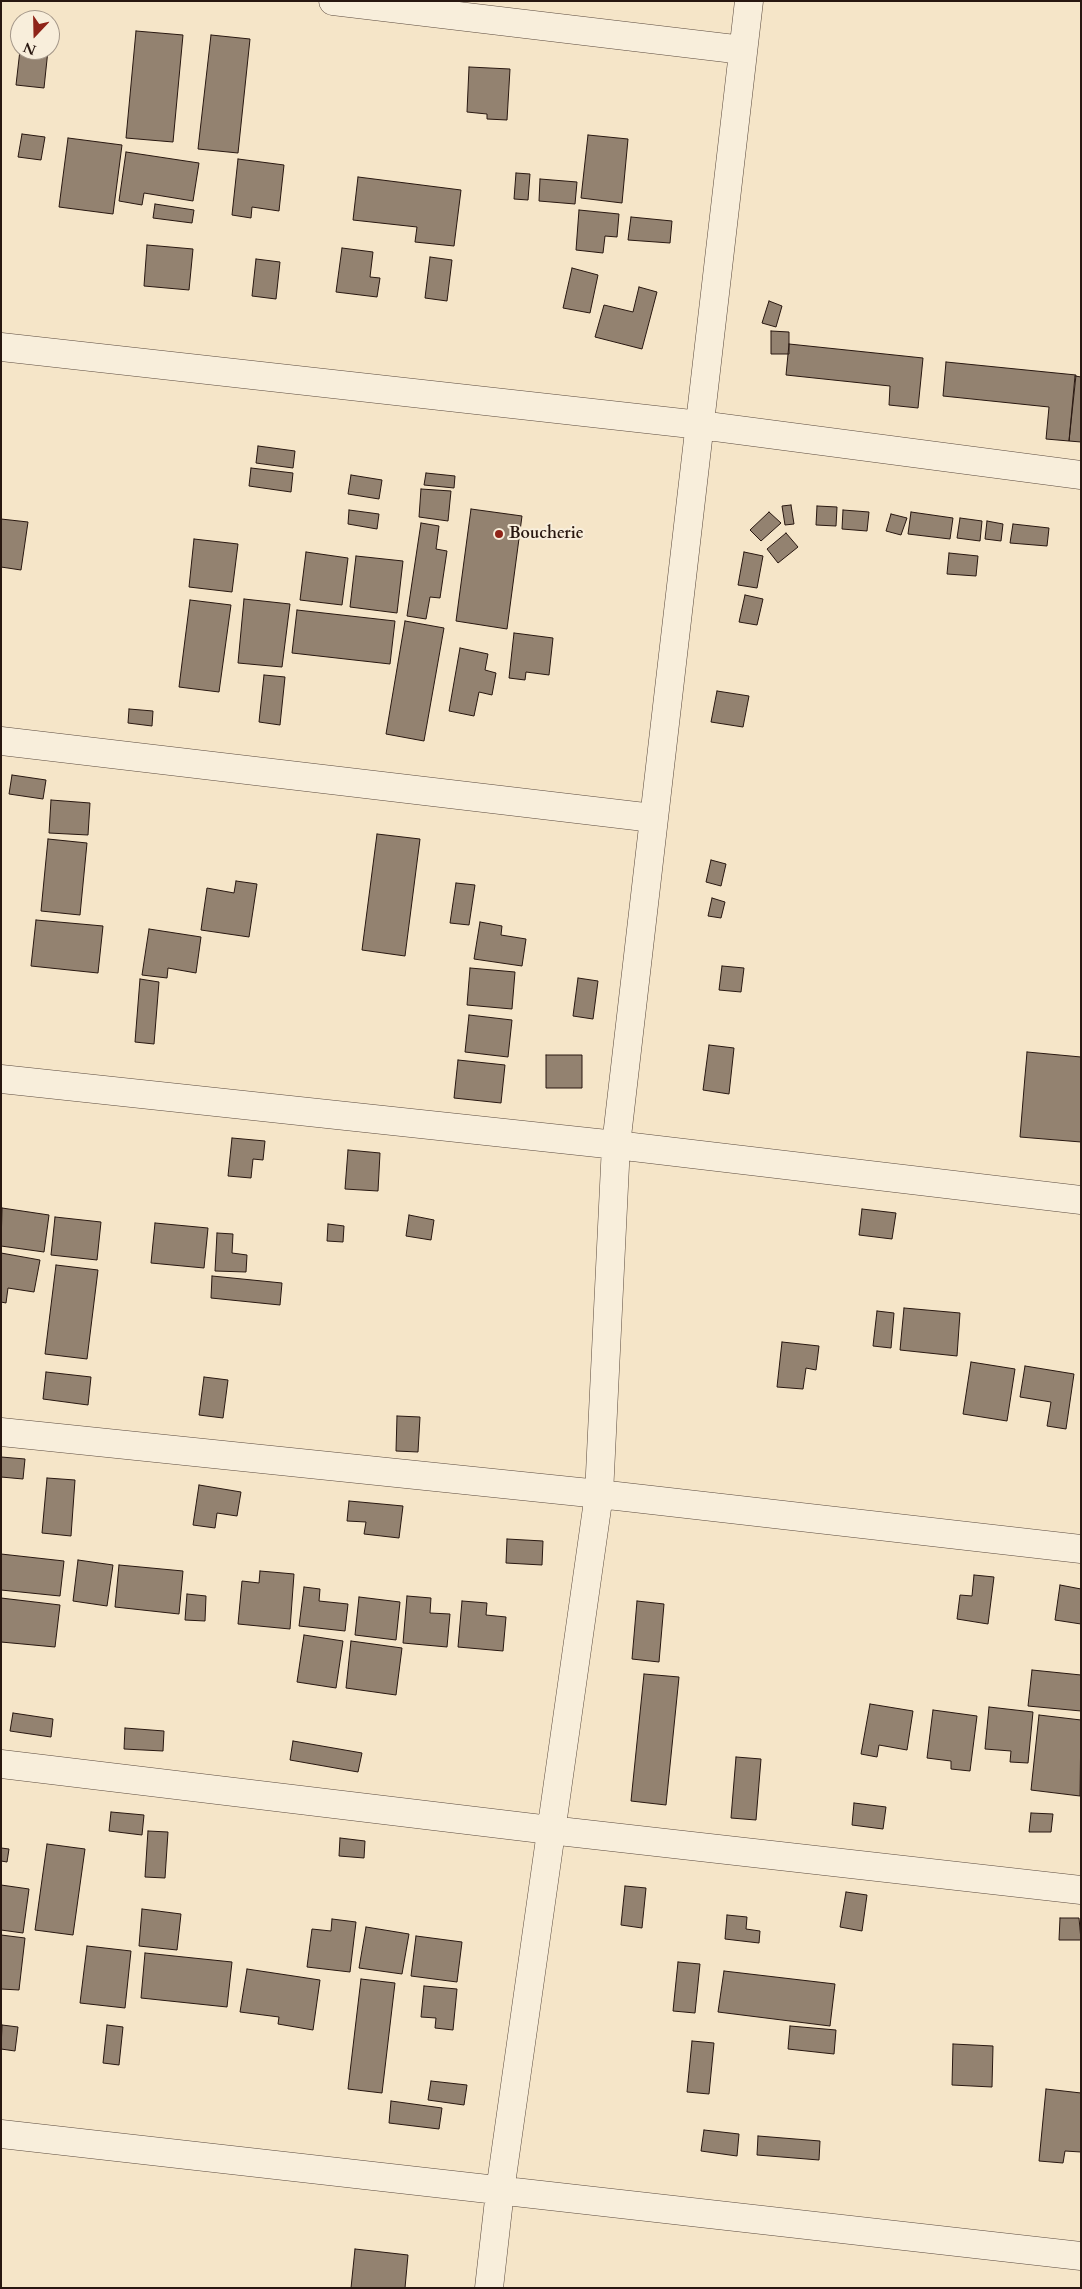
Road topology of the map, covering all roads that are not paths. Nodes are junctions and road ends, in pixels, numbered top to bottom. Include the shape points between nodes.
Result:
1 (333, 1) edge
2 (749, 1) edge
3 (743, 50) junction
4 (1, 347) edge
5 (700, 425) junction
6 (1081, 475) edge
7 (1, 741) edge
8 (653, 818) junction
9 (1, 1078) edge
10 (616, 1145) junction
11 (1081, 1200) edge
12 (1, 1432) edge
13 (599, 1494) junction
14 (1081, 1549) edge
15 (1, 1764) edge
16 (550, 1830) junction
17 (1081, 1890) edge
18 (1, 2134) edge
19 (500, 2190) junction
20 (1081, 2256) edge
21 (489, 2288) edge

1 - 3 street
2 - 3 street
3 - 5 street
4 - 5 street
5 - 6 street
5 - 8 street
7 - 8 street
8 - 10 street
9 - 10 street
10 - 11 street
10 - 13 street
12 - 13 street
13 - 14 street
13 - 16 street
15 - 16 street
16 - 17 street
16 - 19 street
18 - 19 street
19 - 20 street
19 - 21 street

